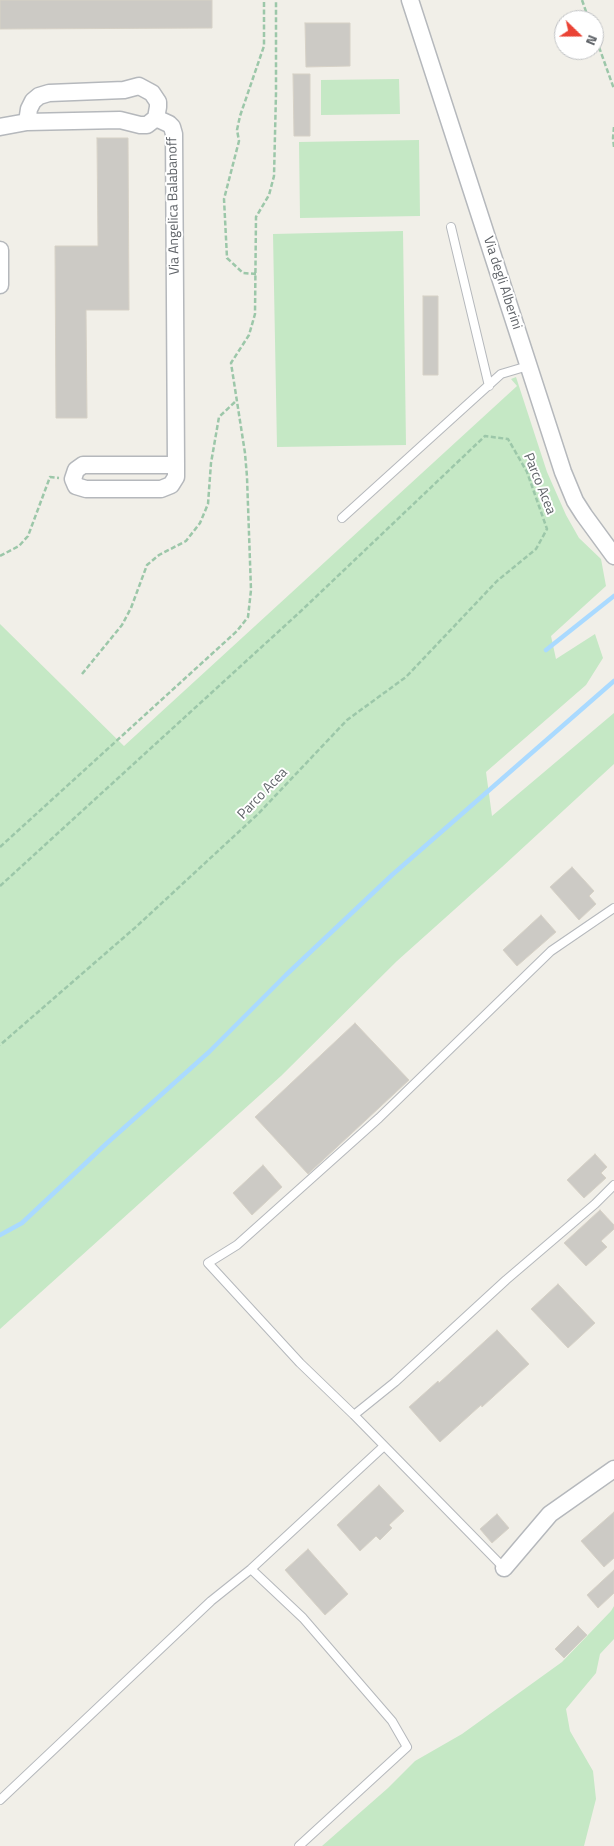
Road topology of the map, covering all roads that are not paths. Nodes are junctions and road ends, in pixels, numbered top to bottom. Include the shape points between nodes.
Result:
1 (410, 0) edge
2 (156, 118) junction
3 (27, 122) junction
4 (0, 127) edge
5 (451, 227) dead end
6 (0, 250) edge
7 (0, 274) edge
8 (0, 285) edge
9 (528, 366) junction
10 (488, 386) junction
11 (176, 465) junction
12 (342, 518) dead end
13 (614, 556) edge
14 (614, 908) edge
15 (614, 1185) edge
16 (354, 1415) junction
17 (384, 1446) junction
18 (614, 1469) edge
19 (504, 1568) joint
20 (251, 1569) junction
21 (0, 1800) edge
22 (299, 1846) edge

1 - 9 street, Via degli Alberini
2 - 3 street, Via Angelica Balabanoff via 144,125 120,120
2 - 3 street via 156,97 139,86 39,96 30,104
2 - 11 street, Via Angelica Balabanoff via 169,124 174,134
3 - 4 street, Via Angelica Balabanoff
5 - 10 lane
6 - 7 street
7 - 8 street
9 - 10 lane via 502,374
9 - 13 street, Via degli Alberini via 572,494 592,529
10 - 12 lane
11 - 11 street, Via Angelica Balabanoff via 174,482 161,489 86,490 76,486 73,479 76,470 83,465
14 - 16 lane via 551,952 379,1118 237,1245 208,1263 300,1363
15 - 16 lane
16 - 17 lane
17 - 19 lane
17 - 20 lane
18 - 19 street via 550,1514
20 - 21 lane via 210,1601
20 - 22 lane via 303,1618 392,1721 407,1747

